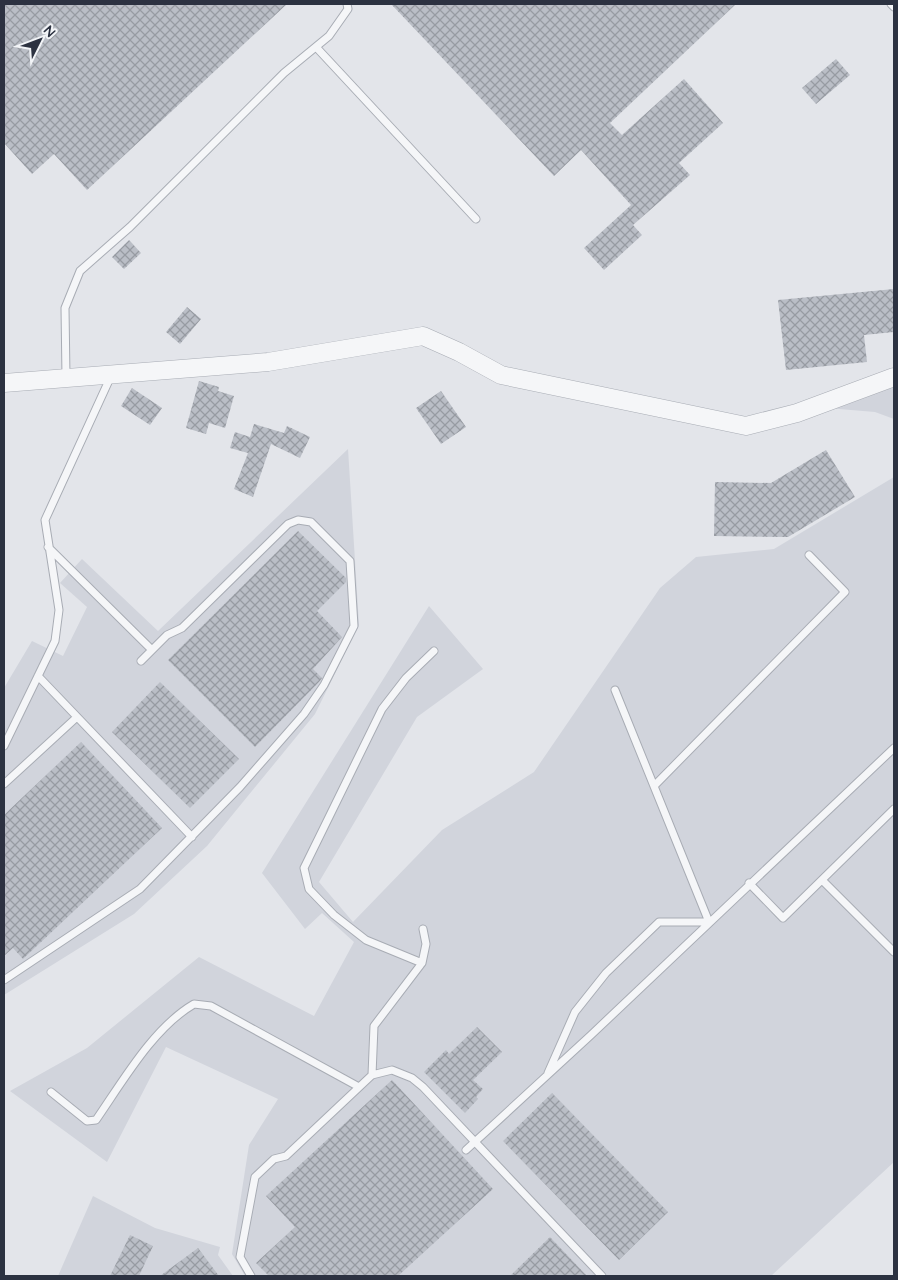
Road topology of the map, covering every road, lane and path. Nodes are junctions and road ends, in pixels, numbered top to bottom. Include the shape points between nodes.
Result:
1 (347, 4) edge
2 (891, 4) edge
3 (894, 7) edge
4 (316, 47) junction
5 (476, 219) dead end
6 (111, 376) junction
7 (894, 377) edge
8 (66, 379) junction
9 (4, 383) edge
10 (48, 547) junction
11 (809, 555) dead end
12 (152, 650) junction
13 (434, 651) dead end
14 (141, 661) dead end
15 (38, 676) junction
16 (615, 690) dead end
17 (77, 716) junction
18 (4, 746) edge
19 (894, 748) edge
20 (4, 784) edge
21 (654, 786) junction
22 (894, 809) edge
23 (192, 836) junction
24 (822, 880) junction
25 (749, 883) junction
26 (709, 922) junction
27 (423, 929) dead end
28 (894, 952) edge
29 (422, 963) junction
30 (4, 980) edge
31 (372, 1075) junction
32 (547, 1076) junction
33 (359, 1087) junction
34 (51, 1092) dead end
35 (475, 1142) junction
36 (466, 1150) dead end
37 (251, 1276) edge
38 (602, 1276) edge

1 - 4 lane via 348,10 329,36
2 - 3 lane
4 - 5 lane
4 - 8 lane via 284,73 130,227 80,271 65,308
6 - 7 street via 268,362 423,336 501,375 746,426 798,413
6 - 8 street
6 - 10 lane via 44,520
8 - 9 street
10 - 12 lane
10 - 15 lane via 59,610 55,641
11 - 21 lane via 845,592
12 - 14 lane
12 - 23 lane via 167,635 182,628 288,524 298,520 311,522 350,561 354,626 324,685 304,714
13 - 29 lane via 406,678 382,709 304,868 309,889 340,920 366,940
15 - 17 lane
15 - 18 lane
16 - 21 lane
17 - 20 lane
17 - 23 lane
19 - 25 lane
21 - 26 lane
22 - 24 lane
23 - 30 lane via 140,889
24 - 25 lane via 783,918
24 - 28 lane
25 - 26 lane
26 - 32 lane
26 - 32 lane via 659,922 652,928 606,972 575,1012
27 - 29 lane via 426,944
29 - 31 lane via 374,1026
31 - 33 lane
31 - 35 lane via 392,1070 412,1078
32 - 35 lane
33 - 34 lane via 211,1006 194,1004 178,1013 136,1061 96,1120 87,1121
33 - 37 lane via 286,1156 274,1158 255,1177 240,1257
35 - 36 lane
35 - 38 lane

